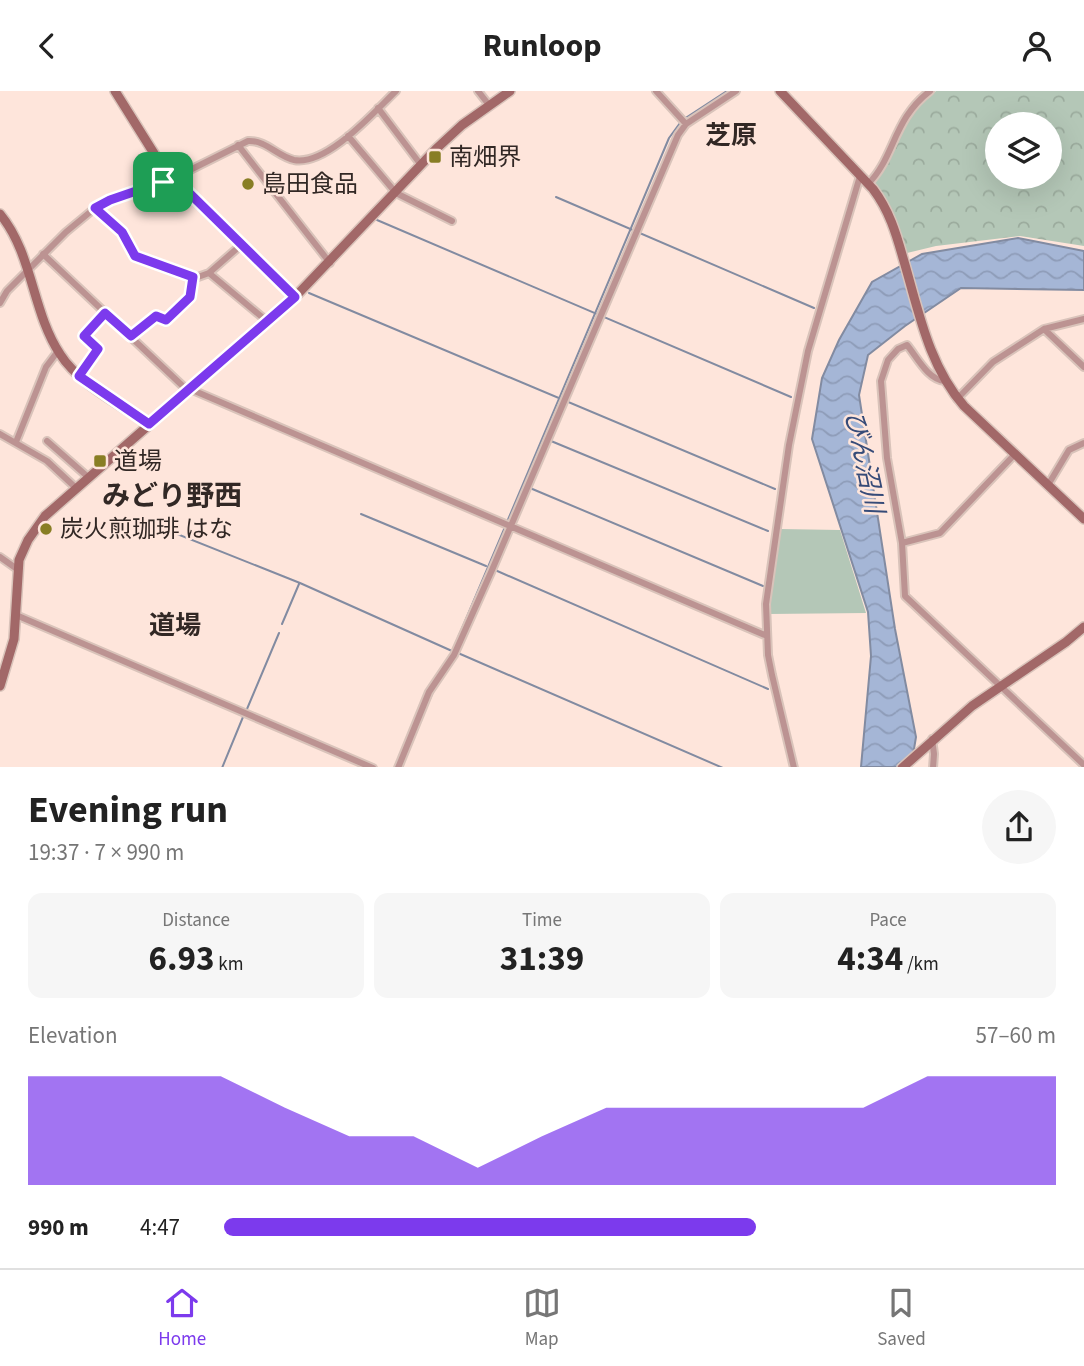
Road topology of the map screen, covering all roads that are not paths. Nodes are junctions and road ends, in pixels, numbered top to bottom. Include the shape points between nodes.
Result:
1 (115, 91) edge
2 (396, 91) edge
3 (478, 91) edge
4 (510, 91) edge
5 (656, 91) edge
6 (736, 91) edge
7 (780, 91) edge
8 (930, 91) edge
9 (489, 105) junction
10 (378, 108) junction
11 (686, 124) junction
12 (348, 136) junction
13 (238, 145) junction
14 (421, 165) junction
15 (860, 176) junction
16 (174, 178) junction
17 (868, 184) junction
18 (396, 193) junction
19 (95, 208) junction
20 (0, 214) edge
21 (452, 221) dead end
22 (241, 245) junction
23 (43, 254) junction
24 (330, 263) junction
25 (28, 270) junction
26 (209, 273) junction
27 (193, 277) junction
28 (295, 297) junction
29 (1, 298) edge
30 (105, 313) junction
31 (1084, 320) edge
32 (268, 322) junction
33 (1044, 328) junction
34 (131, 336) junction
35 (58, 351) junction
36 (1084, 367) edge
37 (79, 376) junction
38 (945, 381) junction
39 (189, 390) junction
40 (957, 399) junction
41 (149, 424) junction
42 (0, 434) edge
43 (47, 441) dead end
44 (16, 442) junction
45 (1084, 443) edge
46 (1015, 454) junction
47 (88, 477) junction
48 (1048, 485) junction
49 (76, 488) junction
50 (1084, 519) edge
51 (510, 527) junction
52 (902, 543) junction
53 (0, 557) edge
54 (17, 569) junction
55 (16, 615) junction
56 (1084, 627) edge
57 (767, 636) junction
58 (0, 686) edge
59 (1000, 686) junction
60 (932, 739) junction
61 (1084, 765) edge
62 (371, 767) edge
63 (398, 767) edge
64 (794, 767) edge
65 (903, 767) edge
66 (933, 767) edge

1 - 16 main road via 149,148
2 - 10 street
3 - 9 street
4 - 9 main road
5 - 11 street
6 - 11 street
7 - 15 main road
8 - 17 street via 903,120 877,175
9 - 14 main road
10 - 12 street
10 - 14 street
11 - 51 street via 666,161
12 - 13 street via 319,156 302,160 293,160 260,142
12 - 18 street
13 - 16 street
13 - 24 street
14 - 18 main road
15 - 17 main road
15 - 57 street via 808,351 768,582
16 - 19 street
16 - 22 main road
17 - 38 main road via 888,213
18 - 21 street
18 - 24 main road
19 - 23 street
19 - 27 street via 122,232 135,256
20 - 25 main road
22 - 26 street
22 - 28 main road
23 - 25 street
23 - 30 street
24 - 28 main road
25 - 29 street
25 - 35 main road
26 - 27 street
26 - 32 street
27 - 34 street via 190,297 176,311 166,320 156,316
28 - 32 main road
30 - 34 street
30 - 37 street via 84,336 98,349
31 - 33 street
32 - 39 main road
33 - 36 street
33 - 40 street via 993,362
34 - 39 street
35 - 37 main road
35 - 44 street via 46,367
37 - 41 main road
38 - 40 main road
38 - 52 street via 932,375 907,345 892,354 882,373 887,458
39 - 41 main road
39 - 51 street
40 - 46 main road
41 - 47 main road
42 - 44 street
43 - 47 street
44 - 49 street via 47,461
45 - 48 street via 1069,450
46 - 48 main road
46 - 52 street via 940,533
47 - 49 main road
48 - 50 main road
49 - 54 main road via 34,530
51 - 57 street
51 - 63 street via 454,655 429,692
52 - 59 street via 905,596
53 - 54 street
54 - 55 main road
55 - 58 main road via 12,649
55 - 62 street
56 - 59 main road
57 - 64 street
59 - 60 main road
59 - 61 street
60 - 65 main road
60 - 66 street

